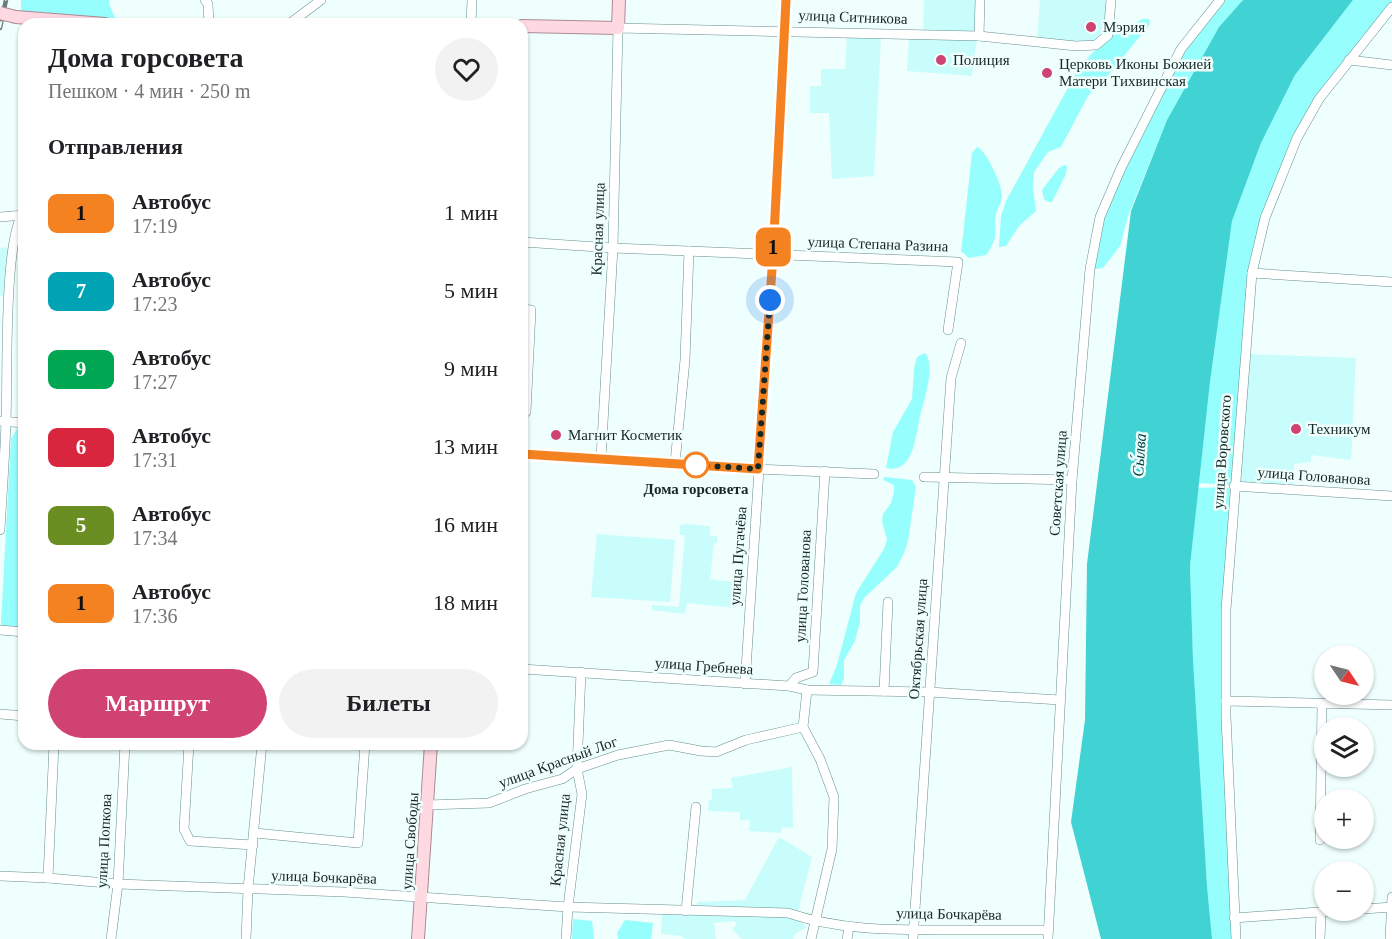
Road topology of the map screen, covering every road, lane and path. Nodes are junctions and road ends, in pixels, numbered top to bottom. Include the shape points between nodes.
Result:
1 (205, 0) edge
2 (321, 0) edge
3 (472, 0) edge
4 (619, 0) edge
5 (786, 0) edge
6 (981, 0) edge
7 (1111, 0) edge
8 (1220, 0) edge
9 (1392, 7) edge
10 (0, 13) edge
11 (29, 18) edge
12 (209, 18) edge
13 (297, 18) edge
14 (471, 18) edge
15 (528, 26) edge
16 (618, 28) junction
17 (784, 30) junction
18 (979, 36) junction
19 (1349, 60) junction
20 (1392, 65) edge
21 (18, 215) edge
22 (0, 217) edge
23 (18, 226) edge
24 (528, 242) edge
25 (613, 248) junction
26 (689, 251) junction
27 (773, 255) junction
28 (1252, 273) junction
29 (1392, 282) edge
30 (528, 309) edge
31 (948, 330) dead end
32 (961, 343) dead end
33 (528, 371) edge
34 (3, 421) edge
35 (18, 422) edge
36 (528, 454) edge
37 (601, 458) junction
38 (675, 463) junction
39 (758, 469) junction
40 (825, 471) junction
41 (874, 474) dead end
42 (924, 477) dead end
43 (943, 477) junction
44 (1072, 480) junction
45 (1234, 486) junction
46 (1392, 496) edge
47 (0, 530) edge
48 (888, 602) dead end
49 (0, 630) edge
50 (18, 632) edge
51 (528, 669) edge
52 (580, 672) junction
53 (745, 684) junction
54 (789, 686) junction
55 (807, 690) junction
56 (884, 691) junction
57 (929, 692) junction
58 (1060, 700) junction
59 (1226, 701) junction
60 (1314, 705) edge
61 (1322, 705) edge
62 (1374, 705) edge
63 (1392, 705) edge
64 (0, 714) edge
65 (18, 716) edge
66 (803, 727) junction
67 (54, 750) edge
68 (125, 750) edge
69 (189, 750) edge
70 (262, 750) edge
71 (365, 750) edge
72 (431, 750) edge
73 (577, 769) junction
74 (1321, 789) edge
75 (427, 805) junction
76 (696, 807) dead end
77 (255, 833) junction
78 (253, 845) junction
79 (0, 876) edge
80 (48, 878) junction
81 (118, 884) junction
82 (248, 889) junction
83 (421, 897) junction
84 (1392, 897) edge
85 (568, 907) junction
86 (1392, 907) edge
87 (1374, 908) edge
88 (686, 911) junction
89 (1314, 913) edge
90 (1234, 918) junction
91 (1321, 921) edge
92 (816, 922) junction
93 (849, 927) junction
94 (913, 934) edge
95 (1048, 934) edge
96 (111, 939) edge
97 (246, 939) edge
98 (418, 939) edge
99 (566, 939) edge
100 (811, 939) edge
101 (847, 939) edge
102 (1236, 939) edge
103 (1320, 939) edge
104 (1390, 939) edge

1 - 12 street
2 - 13 street
3 - 14 street
4 - 16 main road, Красная улица
5 - 17 street, улица Пугачёва
6 - 18 street
7 - 18 street, улица Ситникова via 1108,35 1096,45
8 - 44 street, Советская улица via 1181,49 1100,218 1090,269
9 - 19 street, улица Воровского
10 - 11 main road, bridge
15 - 16 main road, улица Ситникова
16 - 17 street, улица Ситникова
16 - 25 street, Красная улица
17 - 18 street, улица Ситникова
17 - 27 street, улица Пугачёва
19 - 20 street
19 - 28 street, улица Воровского via 1319,99 1297,138 1265,218
21 - 22 street
23 - 34 street via 8,310
24 - 25 street, улица Степана Разина
25 - 26 street, улица Степана Разина
25 - 37 street, Красная улица
26 - 27 street, улица Степана Разина
26 - 38 street via 685,360
27 - 31 street, улица Степана Разина via 958,262
27 - 39 street, улица Пугачёва
28 - 29 street
28 - 45 street, улица Воровского
30 - 33 street
32 - 43 street, Октябрьская улица via 951,378
34 - 35 street
34 - 47 street
36 - 37 street
37 - 38 street
38 - 39 street
39 - 40 street
39 - 53 street, улица Пугачёва
40 - 41 street
40 - 54 street, улица Голованова via 813,672 796,678
42 - 43 street
43 - 44 street
43 - 57 street, Октябрьская улица
44 - 58 street, Советская улица
45 - 46 street, улица Голованова
45 - 59 street, улица Воровского via 1226,610
48 - 56 street
49 - 50 street
51 - 52 street, улица Гребнева
52 - 53 street, улица Гребнева
52 - 73 street, Красная улица
53 - 54 street, улица Гребнева
54 - 55 street, улица Гребнева
55 - 56 street, улица Гребнева
55 - 66 street
56 - 57 street, улица Гребнева
57 - 58 street, улица Гребнева
57 - 94 street, Октябрьская улица
58 - 95 street, Советская улица
59 - 60 street
59 - 90 street, улица Воровского
61 - 74 street
62 - 63 street
64 - 65 street
66 - 73 street, улица Красный Лог via 746,740 716,752 669,745 618,754
66 - 92 street via 834,797 832,849
67 - 80 street
68 - 81 street, улица Попкова
69 - 78 street via 184,829 190,841
70 - 77 street
71 - 77 street via 358,843
72 - 75 main road, улица Свободы
73 - 75 street, улица Красный Лог via 562,779 489,803
73 - 85 street, Красная улица via 582,794
75 - 83 main road, улица Свободы
76 - 88 street
77 - 78 street
78 - 82 street
79 - 80 street, улица Бочкарёва
80 - 81 street, улица Бочкарёва
81 - 82 street, улица Бочкарёва
81 - 96 street, улица Попкова
82 - 83 street, улица Бочкарёва
82 - 97 street
83 - 85 street, улица Бочкарёва
83 - 98 main road, улица Свободы
84 - 86 street
85 - 88 street, улица Бочкарёва
85 - 99 street, Красная улица
86 - 87 street
86 - 104 street
88 - 92 street, улица Бочкарёва via 788,913
89 - 90 street
90 - 102 street, улица Воровского
91 - 103 street
92 - 93 street, улица Бочкарёва
92 - 100 street
93 - 94 street, улица Бочкарёва
93 - 101 street
94 - 95 street, улица Бочкарёва

